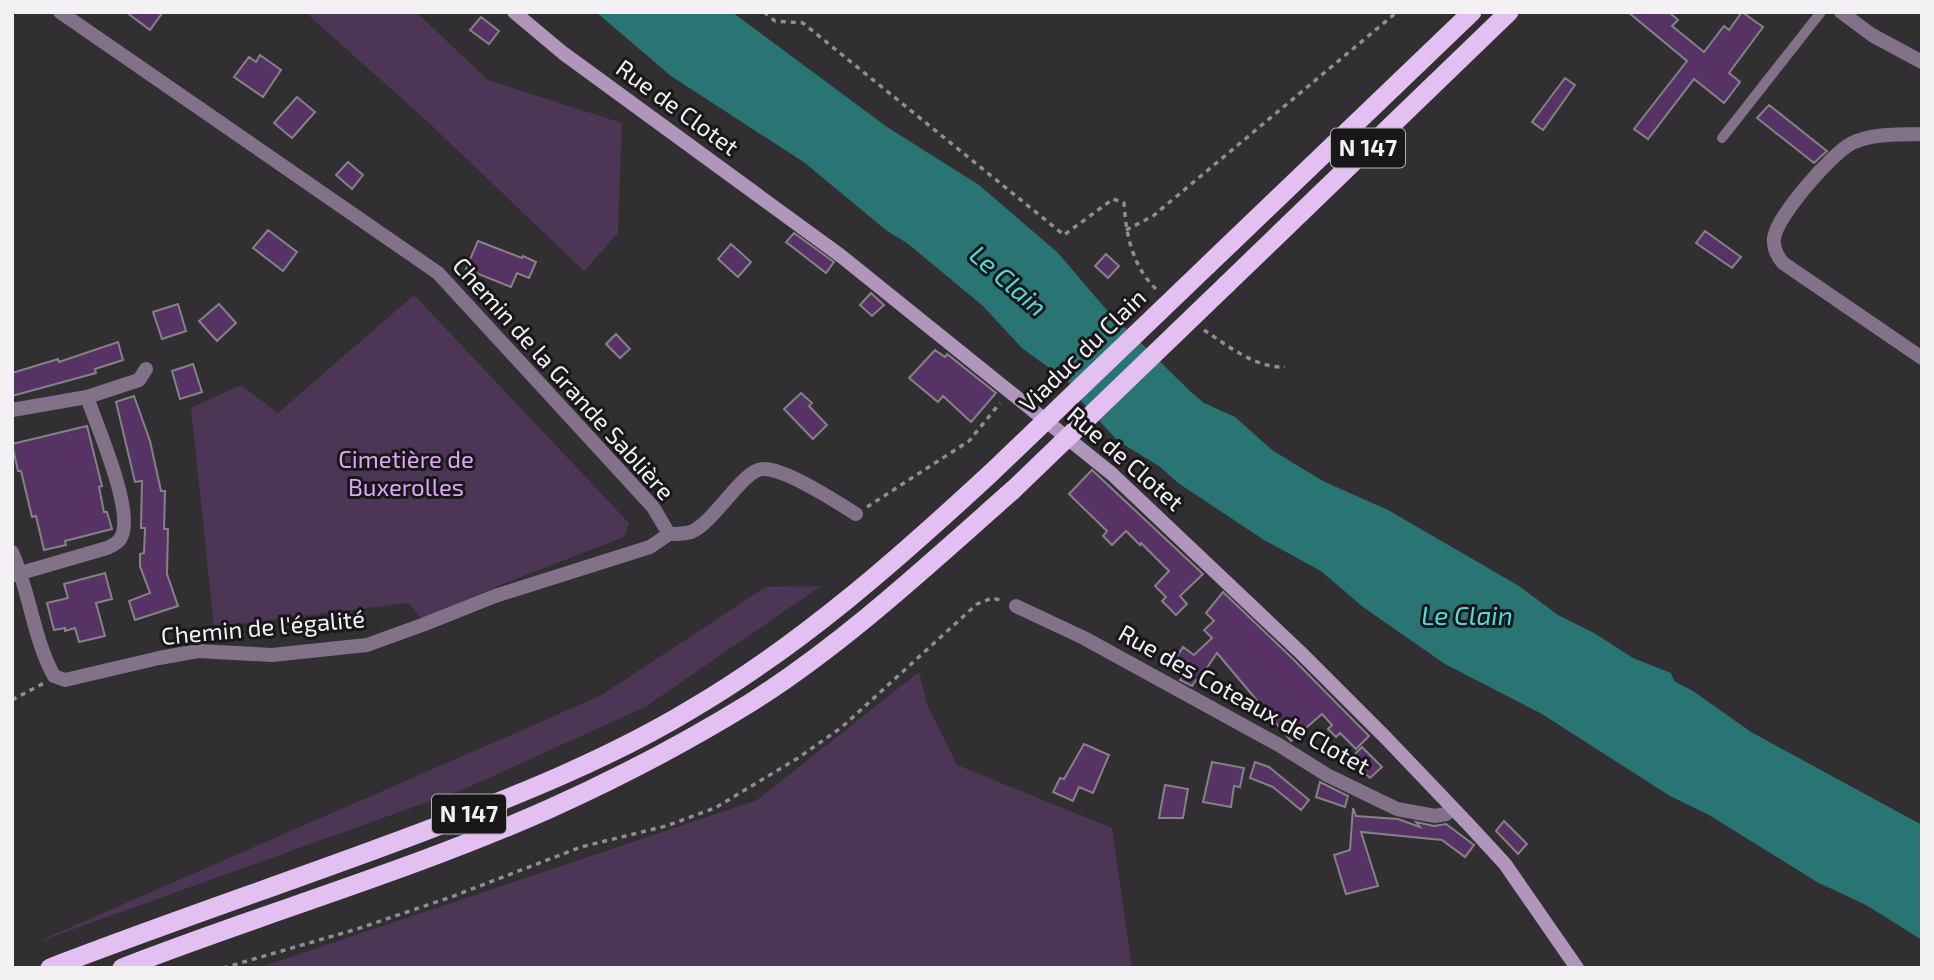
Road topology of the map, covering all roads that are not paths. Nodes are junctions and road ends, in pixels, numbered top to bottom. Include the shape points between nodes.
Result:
1 (60, 12) edge
2 (514, 12) edge
3 (1472, 12) edge
4 (1509, 12) edge
5 (1821, 12) edge
6 (1841, 12) edge
7 (1922, 62) edge
8 (1922, 134) edge
9 (1722, 138) dead end
10 (1922, 358) edge
11 (146, 369) dead end
12 (87, 397) junction
13 (12, 410) edge
14 (856, 514) road end
15 (669, 534) junction
16 (12, 552) edge
17 (17, 573) edge
18 (1016, 606) road end
19 (1453, 809) junction
20 (50, 968) edge
21 (122, 968) edge
22 (1577, 968) edge

1 - 15 street, Chemin de la Grande Sablière via 438,273 653,508
2 - 19 main road, Rue de Clotet via 563,53 841,256 1112,474 1300,652
3 - 20 highway, Viaduc du Clain / N 147, bridge via 991,473 893,561 784,649 636,740 536,786
4 - 21 highway, Viaduc du Clain / N 147, bridge via 1013,489 861,621 799,668 656,757 547,810
5 - 9 lane
6 - 7 street
8 - 10 street via 1873,136 1840,150 1787,212 1774,242 1783,263
11 - 12 street via 139,380
12 - 13 street
12 - 17 street via 116,474 125,526 120,540 107,548
14 - 15 street, Chemin de la Grande Sablière via 807,485 765,468 752,471 706,522 689,533
15 - 17 street, Chemin de l'égalité via 650,547 495,596 367,645 272,655 198,651 65,680 54,676 45,660
16 - 17 street
18 - 19 street, Rue des Coteaux de Clotet via 1084,638 1327,775 1397,809 1435,816
19 - 22 main road, Rue de Clotet via 1505,864

